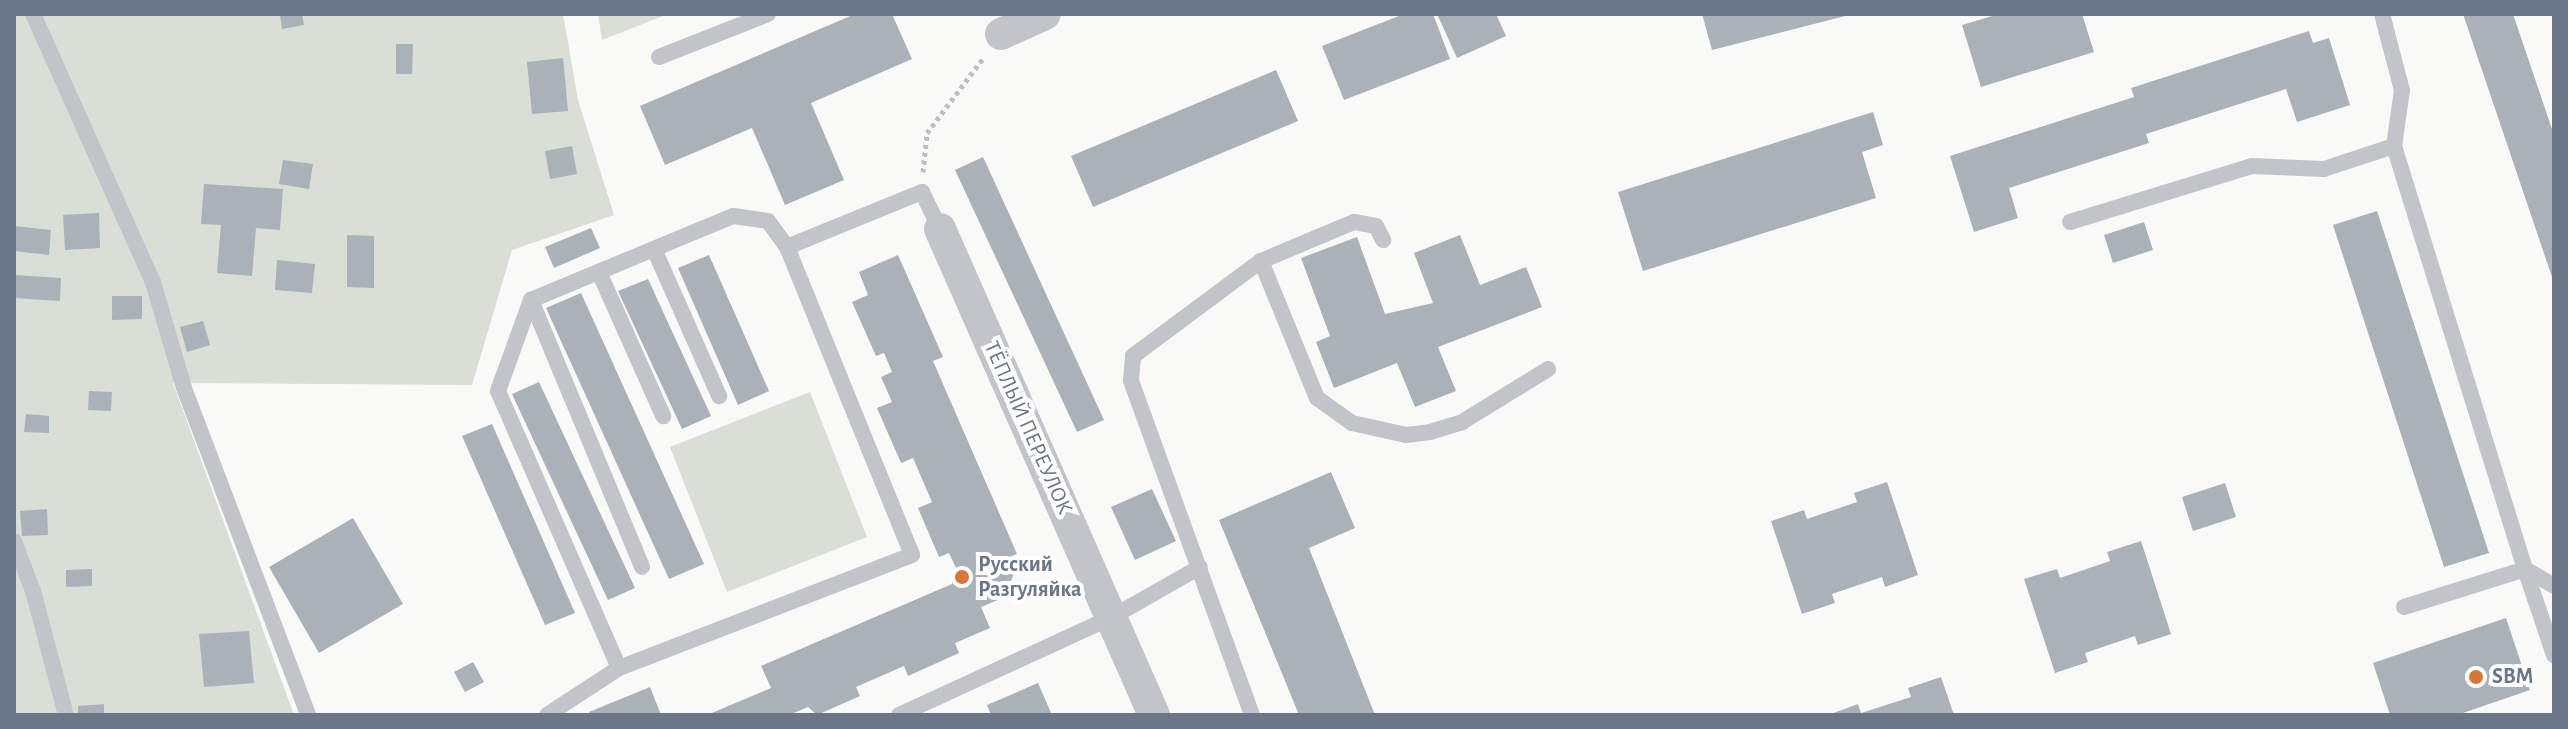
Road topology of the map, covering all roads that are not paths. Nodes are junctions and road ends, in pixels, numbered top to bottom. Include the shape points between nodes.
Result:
1 (33, 14) edge
2 (768, 14) edge
3 (1045, 14) edge
4 (2382, 14) edge
5 (996, 24) edge
6 (659, 57) dead end
7 (2394, 146) junction
8 (2070, 222) dead end
9 (940, 229) joint
10 (1383, 240) dead end
11 (787, 247) junction
12 (654, 249) junction
13 (1261, 261) junction
14 (599, 272) junction
15 (531, 300) junction
16 (1548, 369) dead end
17 (719, 396) dead end
18 (663, 416) dead end
19 (14, 541) edge
20 (642, 567) dead end
21 (1200, 567) junction
22 (2525, 569) junction
23 (2554, 586) edge
24 (2404, 607) dead end
25 (1112, 617) junction
26 (2554, 655) edge
27 (619, 668) junction
28 (66, 715) edge
29 (308, 715) edge
30 (547, 715) edge
31 (899, 715) edge
32 (1154, 715) edge
33 (1252, 715) edge

1 - 29 lane via 153,282 184,388
2 - 6 lane
3 - 5 street
4 - 7 lane via 2402,90
7 - 8 lane via 2324,169 2252,166
7 - 22 lane
9 - 11 lane via 922,192
9 - 25 street, ТЁПЛЫЙ ПЕРЕУЛОК
10 - 13 lane via 1376,226 1354,222
11 - 12 lane via 768,221 733,216
11 - 27 lane via 912,555
12 - 14 lane
12 - 17 lane
13 - 16 lane via 1317,398 1352,423 1406,435 1430,432 1462,422
13 - 21 lane via 1133,356 1131,380
14 - 15 lane
14 - 18 lane
15 - 20 lane
15 - 27 lane via 498,391
19 - 28 lane
21 - 25 lane
21 - 33 lane
22 - 23 lane
22 - 24 lane
22 - 26 lane
25 - 31 lane
25 - 32 street, ТЁПЛЫЙ ПЕРЕУЛОК
27 - 30 lane

